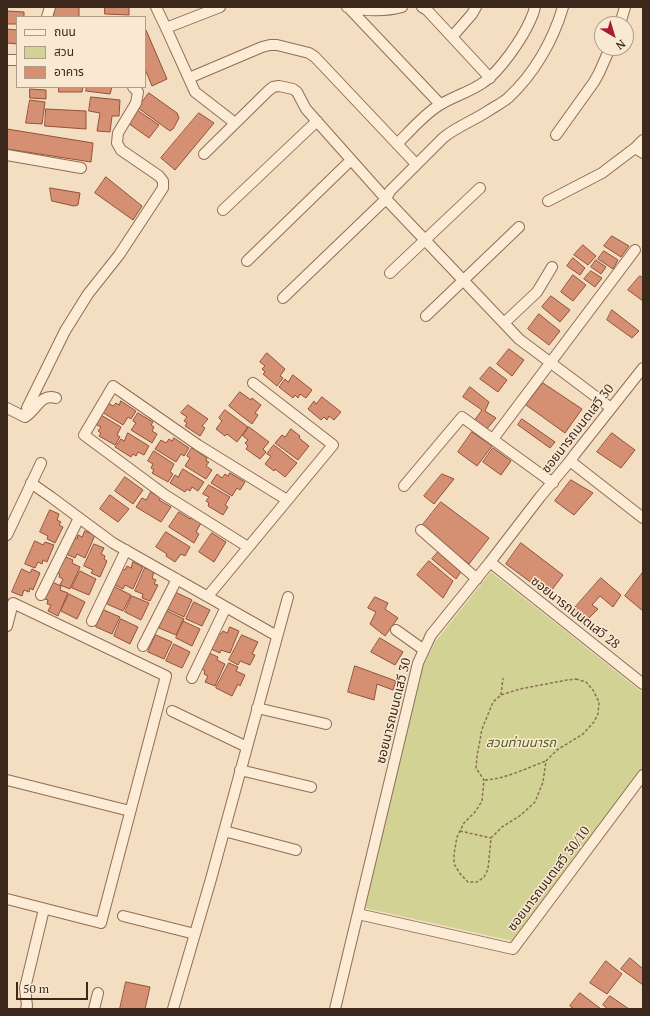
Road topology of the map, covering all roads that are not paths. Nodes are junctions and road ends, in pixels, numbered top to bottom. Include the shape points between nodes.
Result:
1 (156, 7) edge
2 (220, 7) edge
3 (402, 7) edge
4 (422, 7) edge
5 (476, 7) edge
6 (535, 7) edge
7 (563, 7) edge
8 (347, 8) edge
9 (166, 28) junction
10 (452, 38) junction
11 (606, 56) edge
12 (189, 78) junction
13 (490, 78) junction
14 (134, 88) edge
15 (440, 104) junction
16 (317, 121) junction
17 (235, 123) junction
18 (556, 135) dead end
19 (643, 140) edge
20 (397, 144) junction
21 (639, 150) edge
22 (204, 154) dead end
23 (7, 155) edge
24 (351, 160) junction
25 (416, 164) junction
26 (82, 168) dead end
27 (480, 188) dead end
28 (386, 199) junction
29 (548, 201) dead end
30 (223, 210) dead end
31 (519, 227) dead end
32 (425, 240) junction
33 (635, 250) dead end
34 (247, 261) dead end
35 (552, 267) dead end
36 (390, 273) dead end
37 (463, 280) junction
38 (283, 298) dead end
39 (426, 316) dead end
40 (504, 323) junction
41 (551, 362) junction
42 (643, 368) edge
43 (253, 383) dead end
44 (56, 398) dead end
45 (7, 408) edge
46 (27, 408) dead end
47 (611, 408) junction
48 (493, 439) junction
49 (41, 462) dead end
50 (570, 462) junction
51 (552, 482) junction
52 (31, 483) junction
53 (404, 486) dead end
54 (287, 500) junction
55 (80, 518) junction
56 (643, 518) edge
57 (421, 530) dead end
58 (7, 535) edge
59 (248, 547) junction
60 (126, 550) junction
61 (490, 562) junction
62 (177, 579) junction
63 (476, 579) junction
64 (41, 595) dead end
65 (208, 596) junction
66 (288, 597) dead end
67 (226, 607) junction
68 (92, 621) dead end
69 (7, 626) edge
70 (396, 630) dead end
71 (277, 636) junction
72 (143, 646) dead end
73 (424, 650) junction
74 (192, 678) dead end
75 (643, 684) edge
76 (257, 708) junction
77 (172, 711) dead end
78 (326, 724) dead end
79 (247, 747) junction
80 (240, 770) junction
81 (643, 775) edge
82 (7, 780) edge
83 (311, 787) dead end
84 (130, 811) junction
85 (224, 831) junction
86 (296, 850) dead end
87 (7, 899) edge
88 (44, 909) junction
89 (358, 914) junction
90 (123, 916) dead end
91 (195, 934) junction
92 (98, 993) dead end
93 (26, 1009) edge
94 (94, 1009) edge
95 (173, 1009) edge
96 (335, 1009) edge

1 - 9 street
2 - 9 street
3 - 8 street via 384,11
4 - 10 street
5 - 10 street
6 - 13 street via 524,32
7 - 25 street via 547,48 519,86 494,107 448,133
8 - 15 street
9 - 12 street
10 - 13 street
11 - 18 street via 594,82
12 - 17 street via 195,92
12 - 20 street via 270,45 310,53
13 - 15 street
14 - 46 street via 138,92 136,103 118,133 117,143 121,150 159,176 163,181 163,188 65,331
15 - 20 street
16 - 17 street via 293,89 279,86 268,91
16 - 24 street
16 - 30 street
17 - 22 street
19 - 21 street
20 - 25 street
21 - 29 street
23 - 26 street
24 - 28 street
24 - 34 street
25 - 28 street via 390,191
27 - 32 street
28 - 32 street
28 - 38 street
31 - 37 street
32 - 36 street
32 - 37 street
33 - 41 street
35 - 40 street via 537,292
37 - 39 street
37 - 40 street
40 - 41 street via 519,339
41 - 47 street
41 - 48 street
42 - 47 street, ซอยนารถมนตเสวี 30
43 - 54 street via 333,445
44 - 45 street via 46,397 25,417
47 - 50 street, ซอยนารถมนตเสวี 30
48 - 51 street
48 - 53 street via 462,417
49 - 52 street
50 - 51 street, ซอยนารถมนตเสวี 30
50 - 56 street
51 - 61 street, ซอยนารถมนตเสวี 30
52 - 55 street
52 - 58 street
54 - 59 street
54 - 59 street via 198,445 113,386 84,435 165,495
55 - 60 street
55 - 64 street
57 - 63 street
59 - 65 street
60 - 62 street
60 - 68 street
61 - 63 street, ซอยนารถมนตเสวี 30
61 - 75 street, ซอยนารถมนตเสวี 28
62 - 65 street
62 - 72 street
63 - 73 street, ซอยนารถมนตเสวี 30 via 431,635
65 - 67 street
66 - 71 street
67 - 71 street
67 - 74 street
69 - 84 street via 13,603 166,676
70 - 73 street
71 - 76 street
73 - 89 street, ซอยนารถมนตเสวี 30 via 418,663
76 - 78 street
76 - 79 street
77 - 79 street
79 - 80 street
80 - 83 street
80 - 85 street
81 - 89 street, ซอยนารถมนตเสวี 30/10 via 513,949
82 - 84 street
84 - 88 street via 101,924
85 - 86 street
85 - 91 street
87 - 88 street
88 - 93 street via 25,988
89 - 96 street, ซอยนารถมนตเสวี 30
90 - 91 street
91 - 95 street
92 - 94 street

